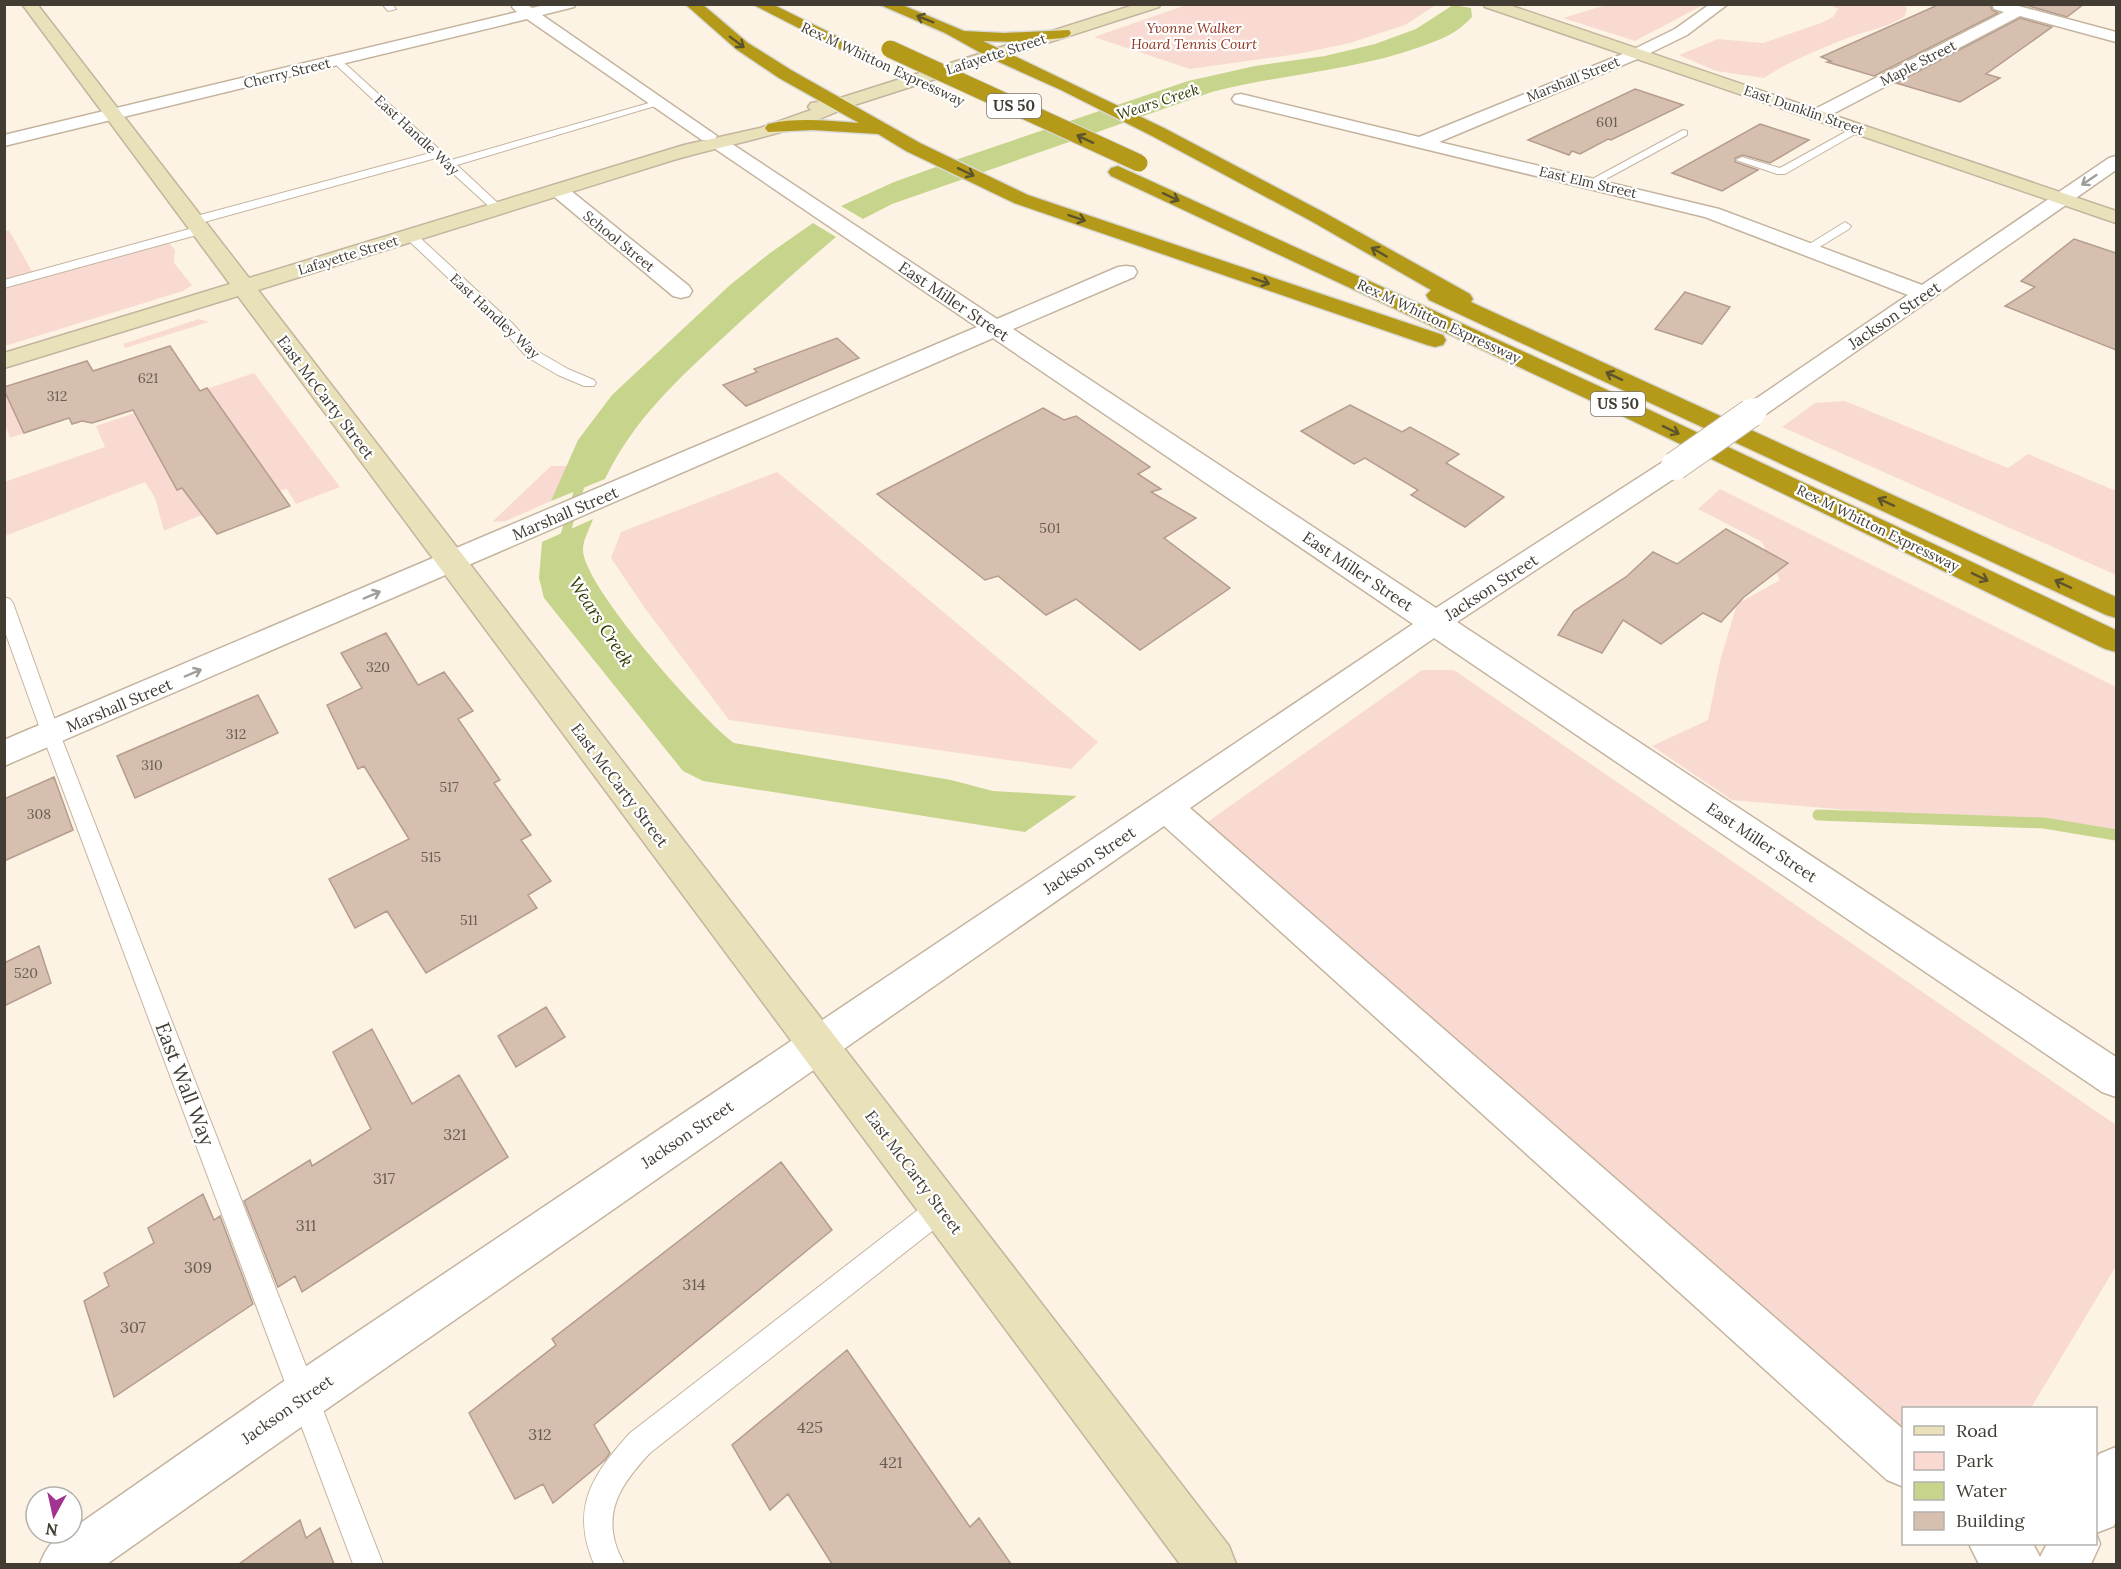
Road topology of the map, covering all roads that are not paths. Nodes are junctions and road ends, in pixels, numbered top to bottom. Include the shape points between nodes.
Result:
1 (29, 4) edge
2 (569, 4) edge
3 (692, 4) edge
4 (759, 4) edge
5 (885, 4) edge
6 (1154, 4) edge
7 (1490, 4) edge
8 (1720, 4) edge
9 (1994, 4) edge
10 (523, 9) edge
11 (2019, 11) junction
12 (951, 30) junction
13 (1063, 33) junction
14 (2116, 37) edge
15 (1636, 54) junction
16 (996, 55) junction
17 (336, 61) junction
18 (778, 70) junction
19 (1067, 86) junction
20 (1241, 99) dead end
21 (660, 103) junction
22 (839, 104) junction
23 (113, 115) junction
24 (776, 115) junction
25 (1817, 115) junction
26 (1858, 128) junction
27 (1683, 133) dead end
28 (714, 140) junction
29 (4, 141) edge
30 (1420, 142) junction
31 (909, 144) junction
32 (438, 154) junction
33 (1742, 160) dead end
34 (2116, 162) edge
35 (449, 164) junction
36 (1128, 168) junction
37 (1591, 183) junction
38 (558, 190) junction
39 (2061, 199) junction
40 (498, 209) junction
41 (2116, 217) edge
42 (196, 226) junction
43 (1845, 226) dead end
44 (411, 236) junction
45 (1809, 248) junction
46 (1126, 272) dead end
47 (4, 284) edge
48 (243, 288) junction
49 (681, 291) dead end
50 (1925, 294) junction
51 (995, 328) junction
52 (1521, 333) junction
53 (4, 361) edge
54 (589, 383) dead end
55 (1594, 393) junction
56 (451, 561) junction
57 (4, 603) edge
58 (2116, 608) edge
59 (1435, 623) junction
60 (2116, 642) edge
61 (51, 734) junction
62 (4, 754) edge
63 (1166, 807) junction
64 (817, 1045) junction
65 (2116, 1079) edge
66 (941, 1208) junction
67 (304, 1396) junction
68 (1902, 1461) edge
69 (2116, 1471) edge
70 (2097, 1506) edge
71 (1995, 1545) edge
72 (2074, 1545) edge
73 (65, 1564) edge
74 (368, 1564) edge
75 (609, 1564) edge
76 (1211, 1564) edge
77 (2018, 1564) edge
78 (2063, 1564) edge

1 - 23 main road, East McCarty Street
2 - 10 street, Cherry Street
3 -> 18 highway
4 - 36 highway, Rex M Whitton Expressway / US 50 via 880,50
12 -> 5 highway
6 - 13 main road, Lafayette Street
7 - 15 main road, East Dunklin Street
8 - 15 street, Marshall Street via 1681,32
9 - 11 street
10 - 17 street, Cherry Street
10 - 21 street, East Miller Street
11 - 14 street
11 - 25 street, Maple Street
12 - 13 highway via 982,37 1017,38
12 - 16 highway
13 - 16 main road, Lafayette Street
13 - 19 highway via 1046,49 1043,66
15 - 25 main road, East Dunklin Street
15 - 30 street, Marshall Street
16 - 19 highway
16 - 22 main road, Lafayette Street
17 - 23 street, Cherry Street
17 - 32 lane, East Handle Way
18 - 22 highway
18 - 24 highway via 792,93
52 -> 19 highway via 1318,217
20 - 30 street, East Elm Street
21 - 28 street, East Miller Street
21 - 35 lane
22 - 24 main road, Lafayette Street via 816,116
22 - 31 highway
23 - 29 street, Cherry Street
23 - 42 main road, East McCarty Street
24 - 28 main road, Lafayette Street
24 - 31 highway via 813,124 873,130
25 - 26 main road, East Dunklin Street
26 - 33 lane via 1781,172
26 - 39 main road, East Dunklin Street
27 - 37 lane
28 - 38 main road, Lafayette Street
28 - 51 street, East Miller Street
30 - 37 street, East Elm Street
31 -> 55 highway via 1021,199
32 - 35 lane, East Handle Way
32 - 42 lane
34 -> 39 street, Jackson Street
35 - 40 lane, East Handle Way
36 - 52 highway, Rex M Whitton Expressway / US 50
36 -> 55 highway, Rex M Whitton Expressway / US 50
37 - 45 street, East Elm Street via 1712,213
38 - 40 main road, Lafayette Street
38 - 49 street, School Street
39 - 41 main road, East Dunklin Street
39 - 50 street, Jackson Street
40 - 44 main road, Lafayette Street
42 - 47 lane
42 - 48 main road, East McCarty Street
43 - 45 lane
44 - 48 main road, Lafayette Street
44 - 54 lane, East Handley Way via 532,354
45 - 50 street, East Elm Street
46 - 51 street, Marshall Street
48 - 53 main road, Lafayette Street
48 - 56 main road, East McCarty Street
50 - 59 street, Jackson Street, bridge via 1675,466
51 - 56 street, Marshall Street
51 - 59 street, East Miller Street
58 -> 52 highway, Rex M Whitton Expressway / US 50
55 -> 60 highway, Rex M Whitton Expressway / US 50
61 -> 56 street, Marshall Street
56 - 64 main road, East McCarty Street
57 - 61 lane, East Wall Way
59 - 63 street, Jackson Street
59 - 65 street, East Miller Street
61 - 62 street, Marshall Street
61 - 67 lane, East Wall Way
63 - 64 street, Jackson Street
63 - 68 street
64 - 66 main road, East McCarty Street
64 - 67 street, Jackson Street
66 - 75 lane via 640,1443 616,1469 601,1497 597,1526
66 - 76 main road, East McCarty Street
67 - 73 street, Jackson Street
67 - 74 lane, East Wall Way
69 - 70 street
71 - 77 street
72 - 78 street

